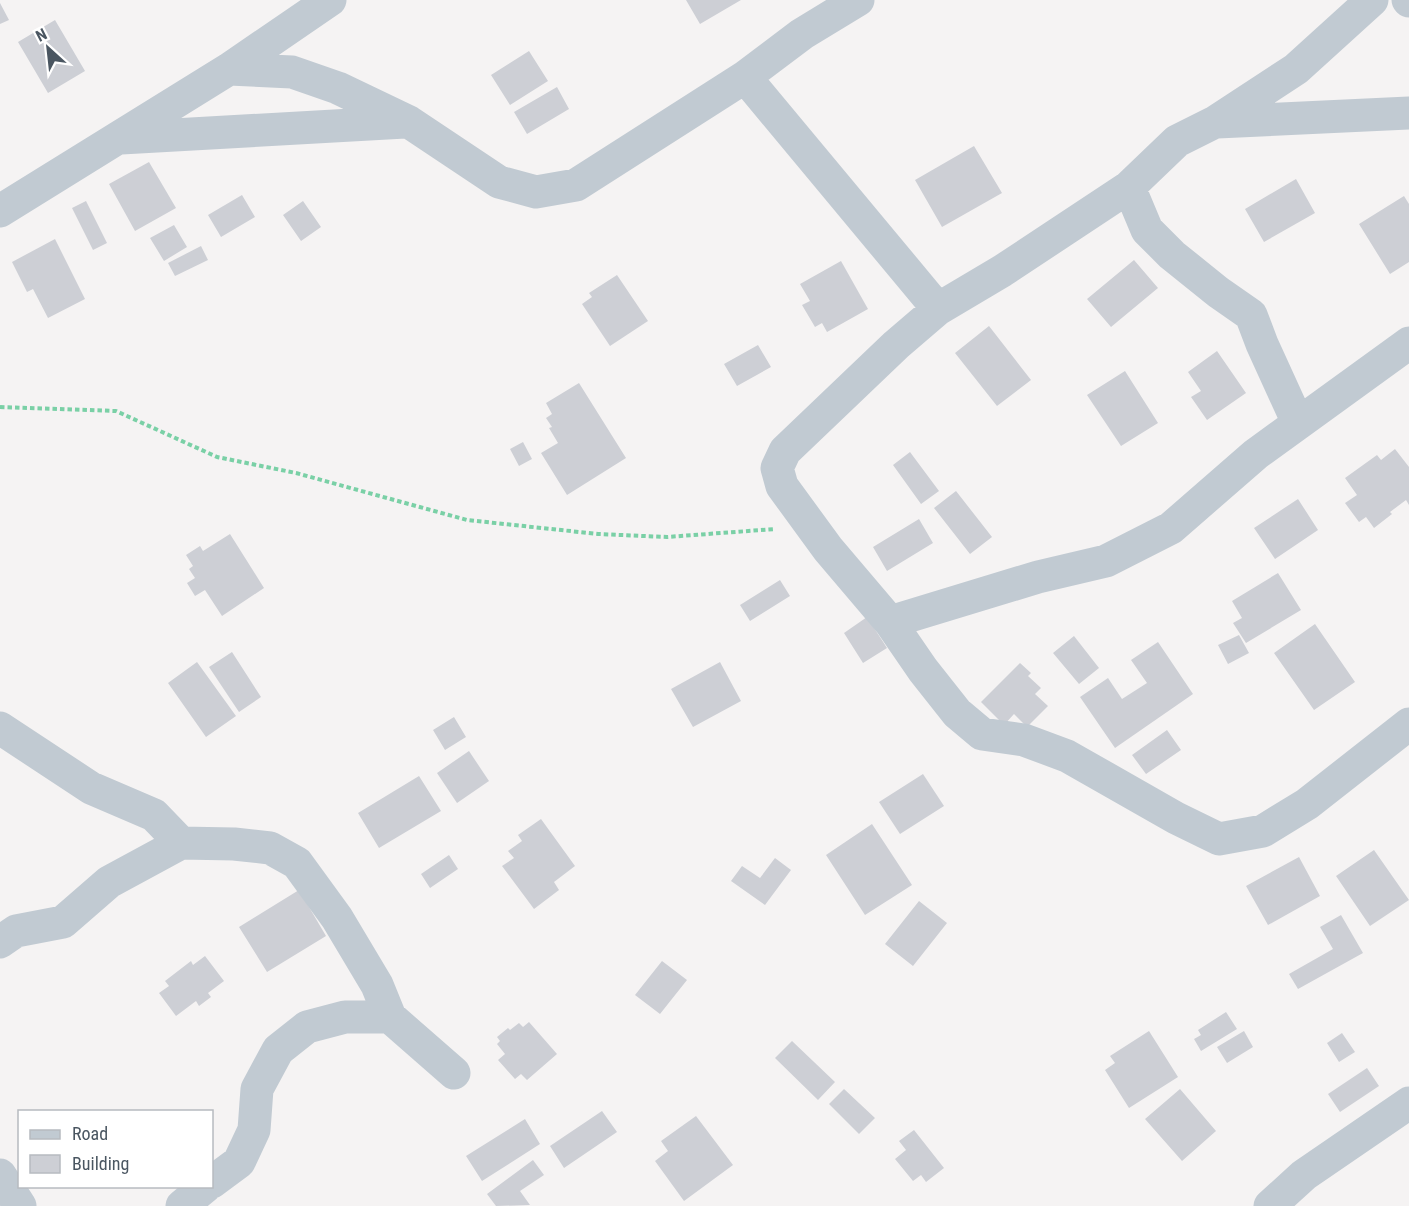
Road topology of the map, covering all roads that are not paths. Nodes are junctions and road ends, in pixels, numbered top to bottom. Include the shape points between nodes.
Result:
1 (330, 0) edge
2 (858, 0) edge
3 (1372, 0) edge
4 (229, 69) junction
5 (745, 77) junction
6 (1409, 113) edge
7 (409, 122) junction
8 (1215, 122) junction
9 (116, 138) junction
10 (1129, 186) junction
11 (0, 211) edge
12 (938, 309) junction
13 (1409, 343) edge
14 (1298, 423) junction
15 (890, 622) junction
16 (1409, 724) edge
17 (0, 728) edge
18 (181, 843) junction
19 (0, 942) edge
20 (390, 1017) junction
21 (454, 1072) dead end
22 (1409, 1103) edge
23 (0, 1175) edge
24 (213, 1181) edge
25 (204, 1188) edge
26 (20, 1206) edge
27 (182, 1206) edge
28 (1270, 1206) edge

1 - 4 street
2 - 5 street via 802,34
3 - 8 street via 1296,69
4 - 7 street via 292,72 338,88
4 - 9 street
5 - 7 street via 576,185 536,192 500,182
5 - 12 street
6 - 8 street
7 - 9 street
8 - 10 street via 1177,141
9 - 11 street
10 - 12 street
10 - 14 street via 1147,230 1191,270 1251,315
12 - 15 street via 785,451 777,468 782,486 811,526
13 - 14 street
14 - 15 street via 1256,454 1172,528 1106,561 1038,577
15 - 16 street via 957,713 982,734 1024,740 1066,756 1219,839 1263,831 1307,804
17 - 18 street via 91,788 154,815
18 - 19 street via 109,882 63,922 16,931
18 - 20 street via 270,848 297,863 337,918 377,985
20 - 21 street
20 - 24 street via 345,1017 308,1027 278,1050 257,1089 254,1130 239,1162
22 - 28 street via 1304,1175
23 - 26 street
25 - 27 street

